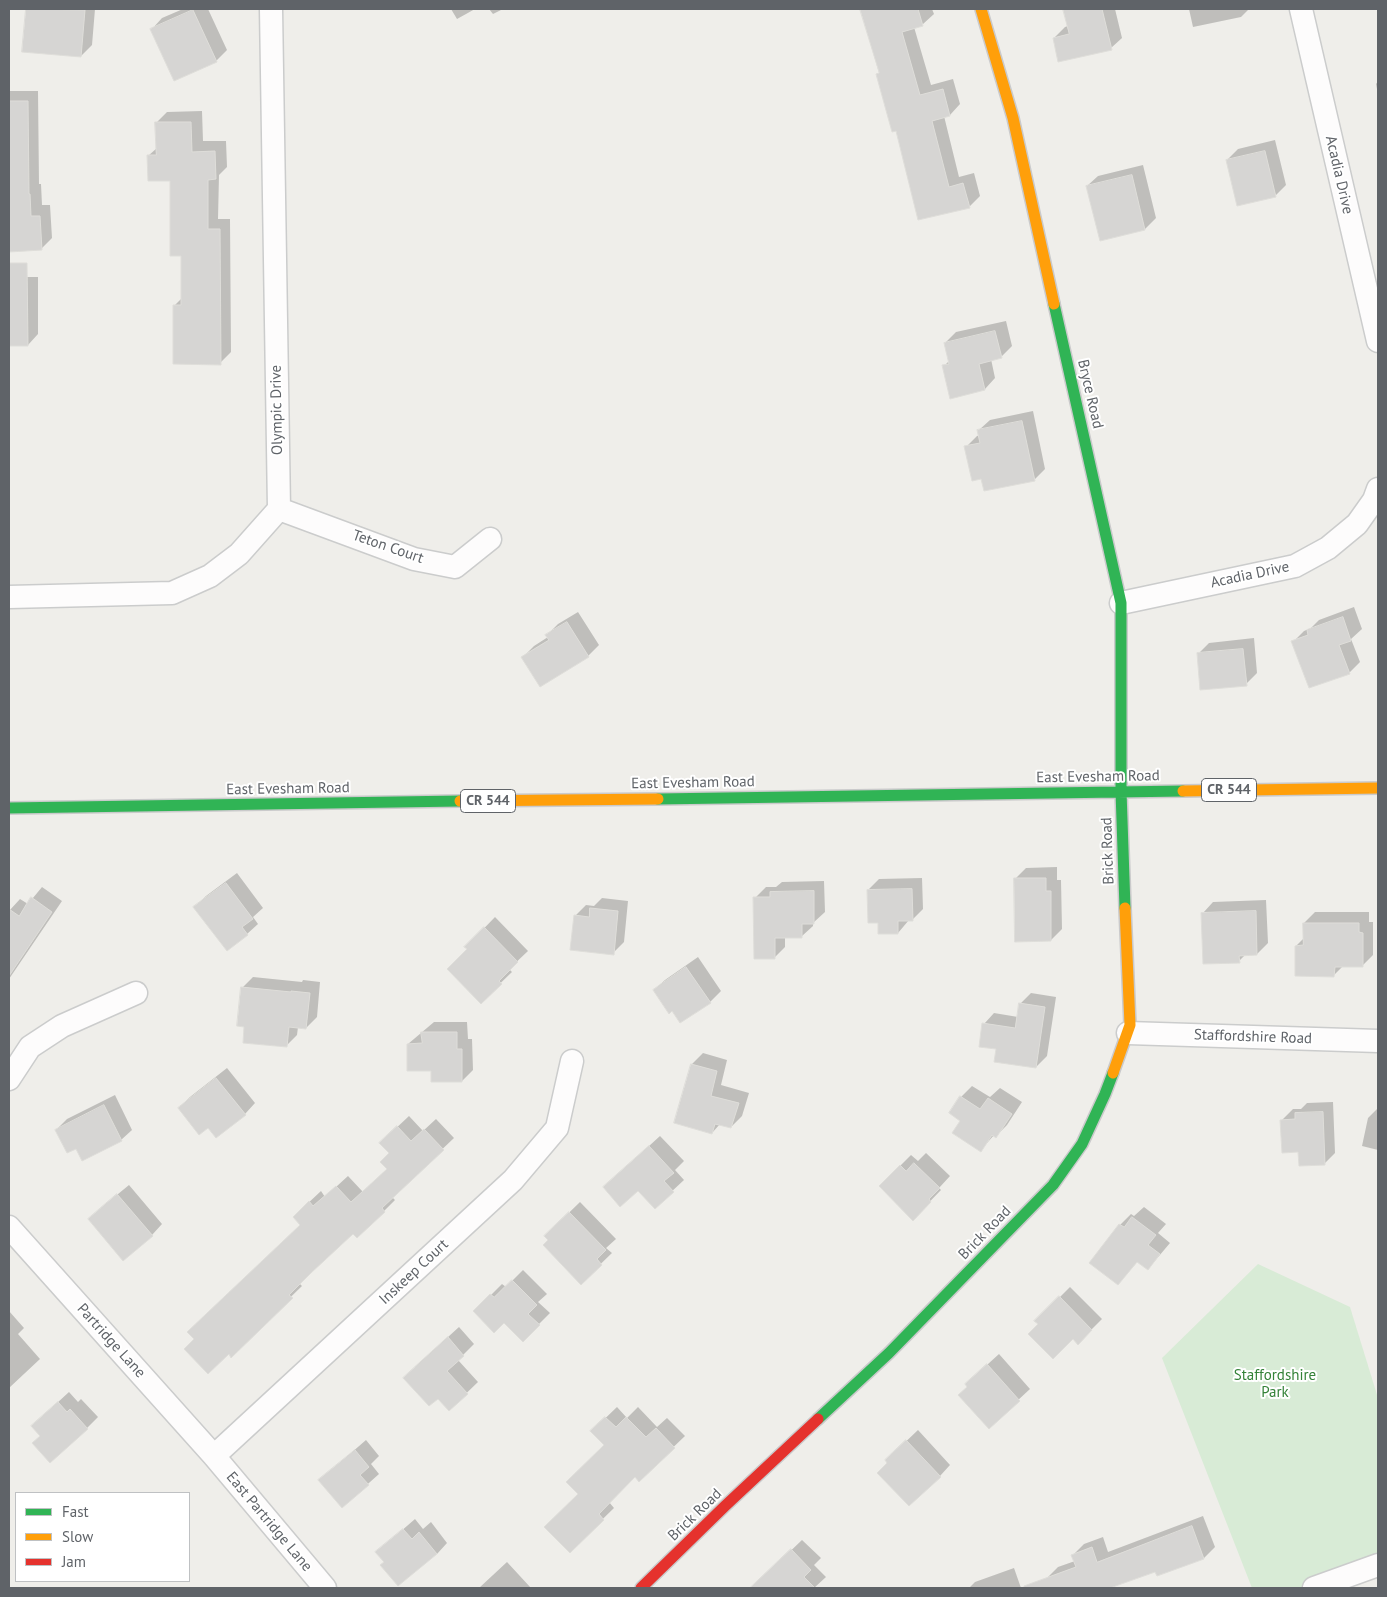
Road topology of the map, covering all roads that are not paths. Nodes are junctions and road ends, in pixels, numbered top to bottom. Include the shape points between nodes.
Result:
1 (272, 9) edge
2 (981, 9) edge
3 (1301, 9) edge
4 (1378, 341) edge
5 (1378, 490) edge
6 (279, 509) junction
7 (490, 539) dead end
8 (9, 596) edge
9 (1121, 603) junction
10 (1378, 788) edge
11 (1121, 791) junction
12 (9, 808) edge
13 (136, 993) dead end
14 (1128, 1033) junction
15 (1378, 1040) edge
16 (572, 1061) dead end
17 (9, 1079) edge
18 (9, 1226) edge
19 (214, 1456) junction
20 (1378, 1565) edge
21 (649, 1586) edge
22 (325, 1588) edge
23 (1314, 1588) edge

1 - 6 street, Olympic Drive
2 - 9 street, Bryce Road via 1013,118
3 - 4 street, Acadia Drive
5 - 9 street, Acadia Drive via 1357,524 1328,548 1295,566
6 - 7 street, Teton Court via 414,559 455,567
6 - 8 street via 239,554 210,576 172,593
9 - 11 street, Bryce Road
10 - 11 street, East Evesham Road / CR 544
11 - 12 street, East Evesham Road / CR 544
11 - 14 street, Brick Road
13 - 17 street via 62,1026 30,1047
14 - 15 street, Staffordshire Road
14 - 21 street, Brick Road via 1082,1144 1053,1184 889,1353 725,1506
16 - 19 street, Inskeep Court via 557,1128 513,1180
18 - 19 street, Partridge Lane
19 - 22 street, East Partridge Lane
20 - 23 street

